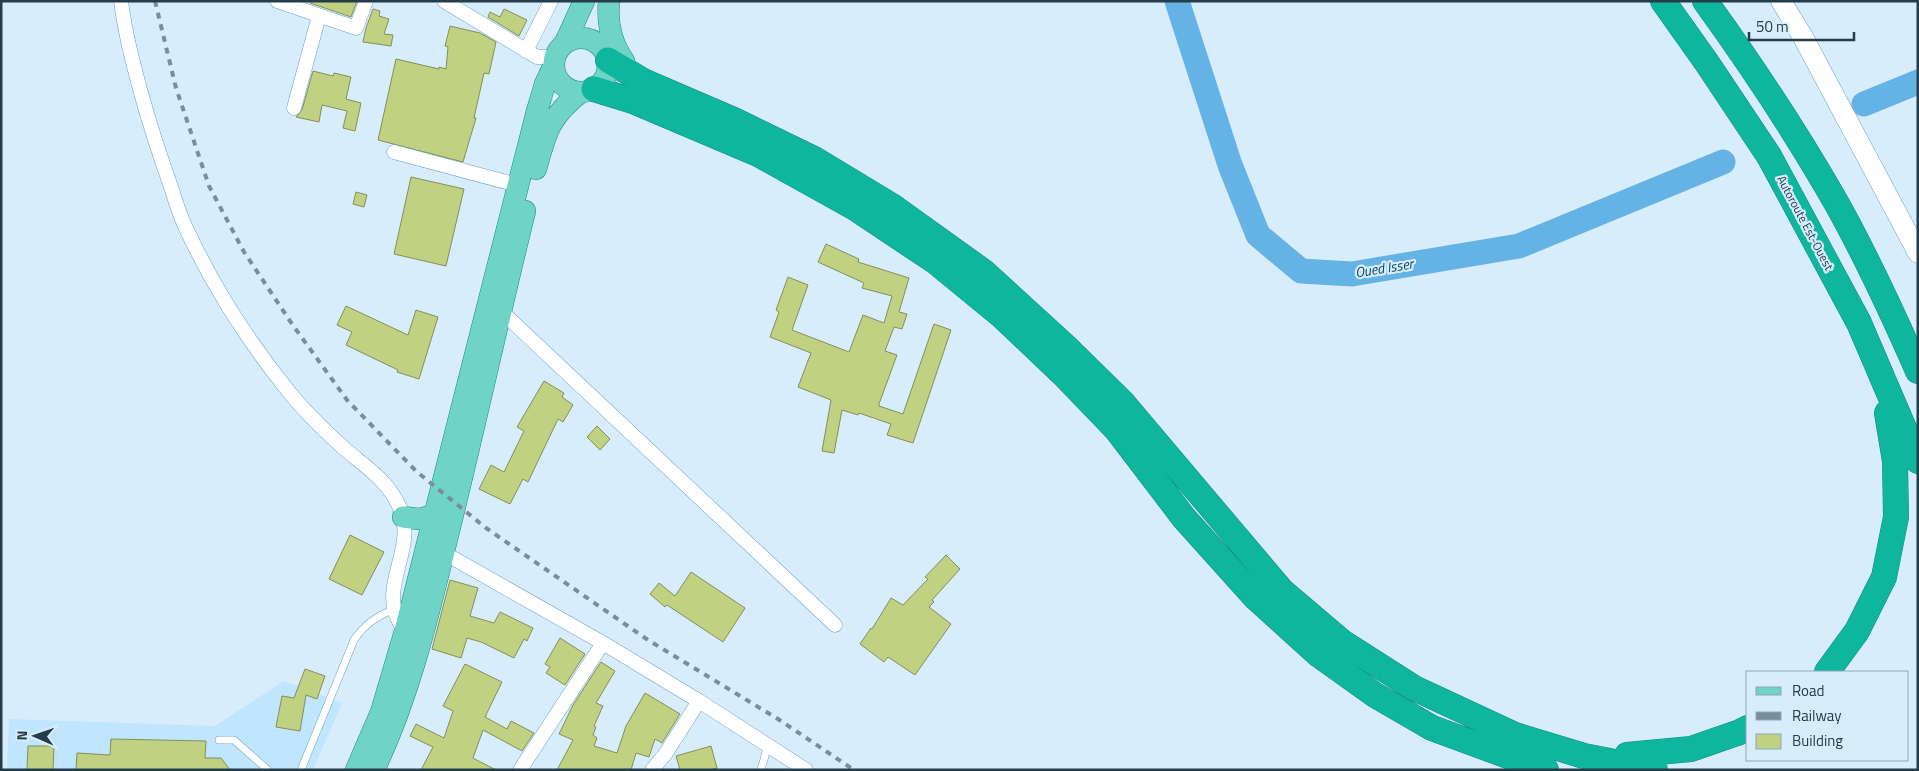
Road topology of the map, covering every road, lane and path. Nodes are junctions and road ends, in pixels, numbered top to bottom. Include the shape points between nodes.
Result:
1 (121, 1) edge
2 (277, 1) edge
3 (366, 1) edge
4 (444, 1) edge
5 (552, 1) edge
6 (584, 1) edge
7 (607, 1) edge
8 (1663, 1) edge
9 (1705, 1) edge
10 (1781, 1) edge
11 (319, 16) junction
12 (526, 51) junction
13 (604, 53) junction
14 (558, 55) junction
15 (588, 90) junction
16 (638, 91) junction
17 (294, 108) dead end
18 (546, 137) junction
19 (394, 152) dead end
20 (517, 186) junction
21 (1918, 253) edge
22 (501, 311) junction
23 (1918, 371) edge
24 (1880, 372) junction
25 (1918, 461) edge
26 (435, 515) junction
27 (403, 517) junction
28 (436, 548) junction
29 (393, 610) junction
30 (835, 624) dead end
31 (405, 632) junction
32 (603, 643) junction
33 (1828, 671) edge
34 (699, 701) junction
35 (1746, 729) edge
36 (219, 740) dead end
37 (768, 746) junction
38 (1584, 756) junction
39 (268, 770) edge
40 (301, 770) edge
41 (356, 770) edge
42 (374, 770) edge
43 (520, 770) edge
44 (652, 770) edge
45 (761, 770) edge
46 (806, 770) edge
47 (1546, 770) edge
48 (1655, 770) edge

1 - 27 street via 124,30 152,136 184,225 227,305 290,392 339,443 384,482 399,504
2 - 11 street
3 - 11 street via 356,28
4 - 12 street
5 - 12 street
6 - 14 main road
7 - 13 main road via 600,28
7 - 16 main road via 610,34
8 - 24 highway, Autoroute Est-Ouest via 1769,156 1859,323
9 - 23 highway via 1781,113 1837,204
10 - 21 street
11 - 17 street
12 - 14 street via 537,57
13 - 14 main road via 588,39 572,39
13 - 15 main road via 608,66 604,79
13 - 16 highway
14 - 15 main road via 559,81 573,91
14 - 20 main road via 545,84
15 - 16 highway
15 - 18 main road via 557,114
16 - 18 main road via 579,109 563,119
16 - 38 highway via 736,121 816,160 892,206 984,272 1066,346 1122,402 1282,591 1342,642 1422,692 1515,736
16 - 47 highway via 855,208 936,262 1003,317 1117,430 1184,518 1255,597 1319,655 1376,695 1432,728
18 - 22 main road
19 - 20 street
20 - 26 main road
22 - 28 main road
22 - 30 street
24 - 25 highway, Autoroute Est-Ouest
24 - 33 highway via 1895,461 1896,517 1884,577 1857,631
26 - 27 main road via 419,519
26 - 28 main road
27 - 29 street via 404,543 393,592
28 - 31 main road
28 - 32 street
28 - 42 main road via 421,641 402,704
29 - 31 street
29 - 40 lane via 374,618 354,640
31 - 41 main road via 381,712
32 - 34 street
32 - 43 street
34 - 37 street
34 - 44 street
35 - 38 highway via 1691,749 1644,755
36 - 39 lane via 234,740
37 - 45 lane
37 - 46 street
38 - 48 highway

